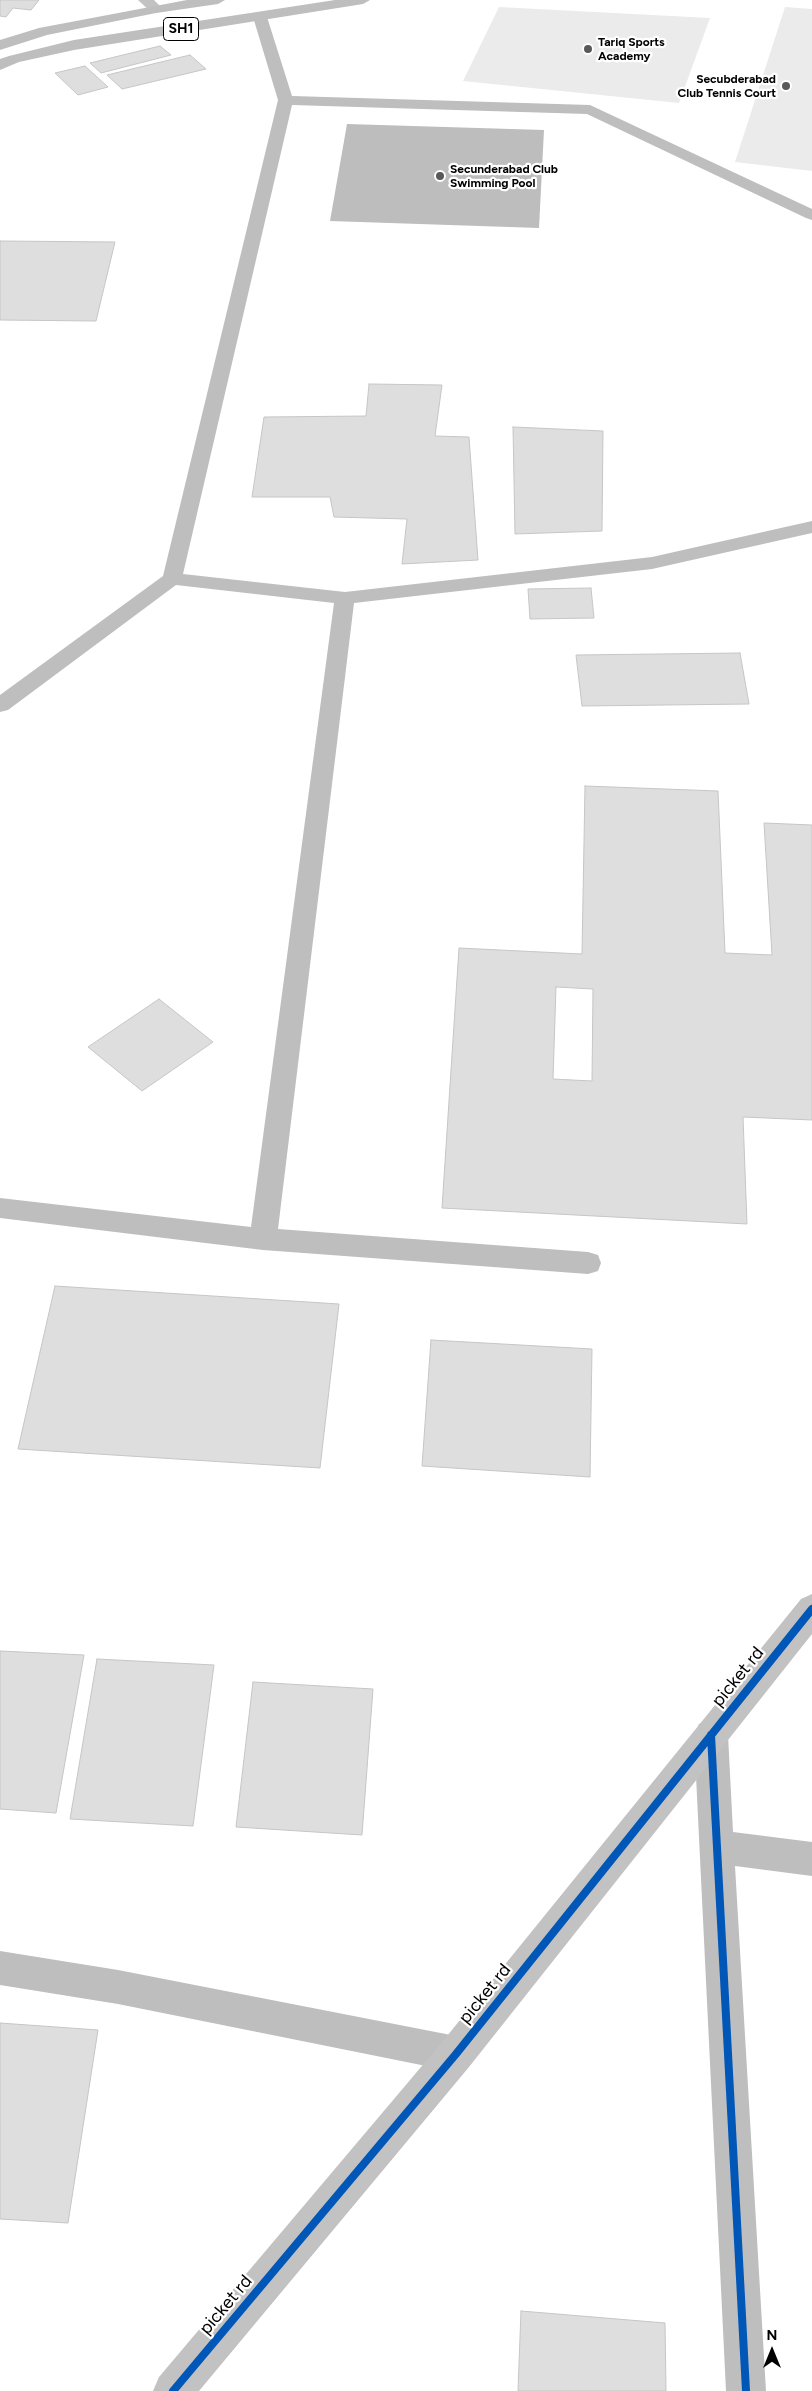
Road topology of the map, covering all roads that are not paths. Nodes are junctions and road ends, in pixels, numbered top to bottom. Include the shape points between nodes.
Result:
1 (218, 0) edge
2 (363, 0) edge
3 (150, 5) edge
4 (260, 16) junction
5 (0, 45) edge
6 (0, 65) edge
7 (286, 100) junction
8 (812, 215) edge
9 (812, 527) edge
10 (172, 579) junction
11 (345, 598) junction
12 (0, 705) edge
13 (0, 1208) edge
14 (263, 1238) junction
15 (588, 1263) dead end
16 (812, 1609) edge
17 (711, 1735) junction
18 (717, 1847) junction
19 (812, 1859) edge
20 (0, 1968) edge
21 (456, 2054) junction
22 (173, 2391) edge
23 (746, 2391) edge

1 - 3 main road, SH1
2 - 4 main road, SH1
3 - 5 main road, SH1
4 - 6 main road, SH1 via 74,45
4 - 7 lane
7 - 8 lane via 590,110
7 - 10 lane
9 - 11 lane via 652,563
10 - 11 lane
10 - 12 lane
11 - 14 lane
13 - 14 lane
14 - 15 lane
16 - 17 street, picket rd
17 - 18 main road
17 - 21 street, picket rd
18 - 19 main road
18 - 23 main road
20 - 21 lane via 118,1987
21 - 22 street, picket rd

